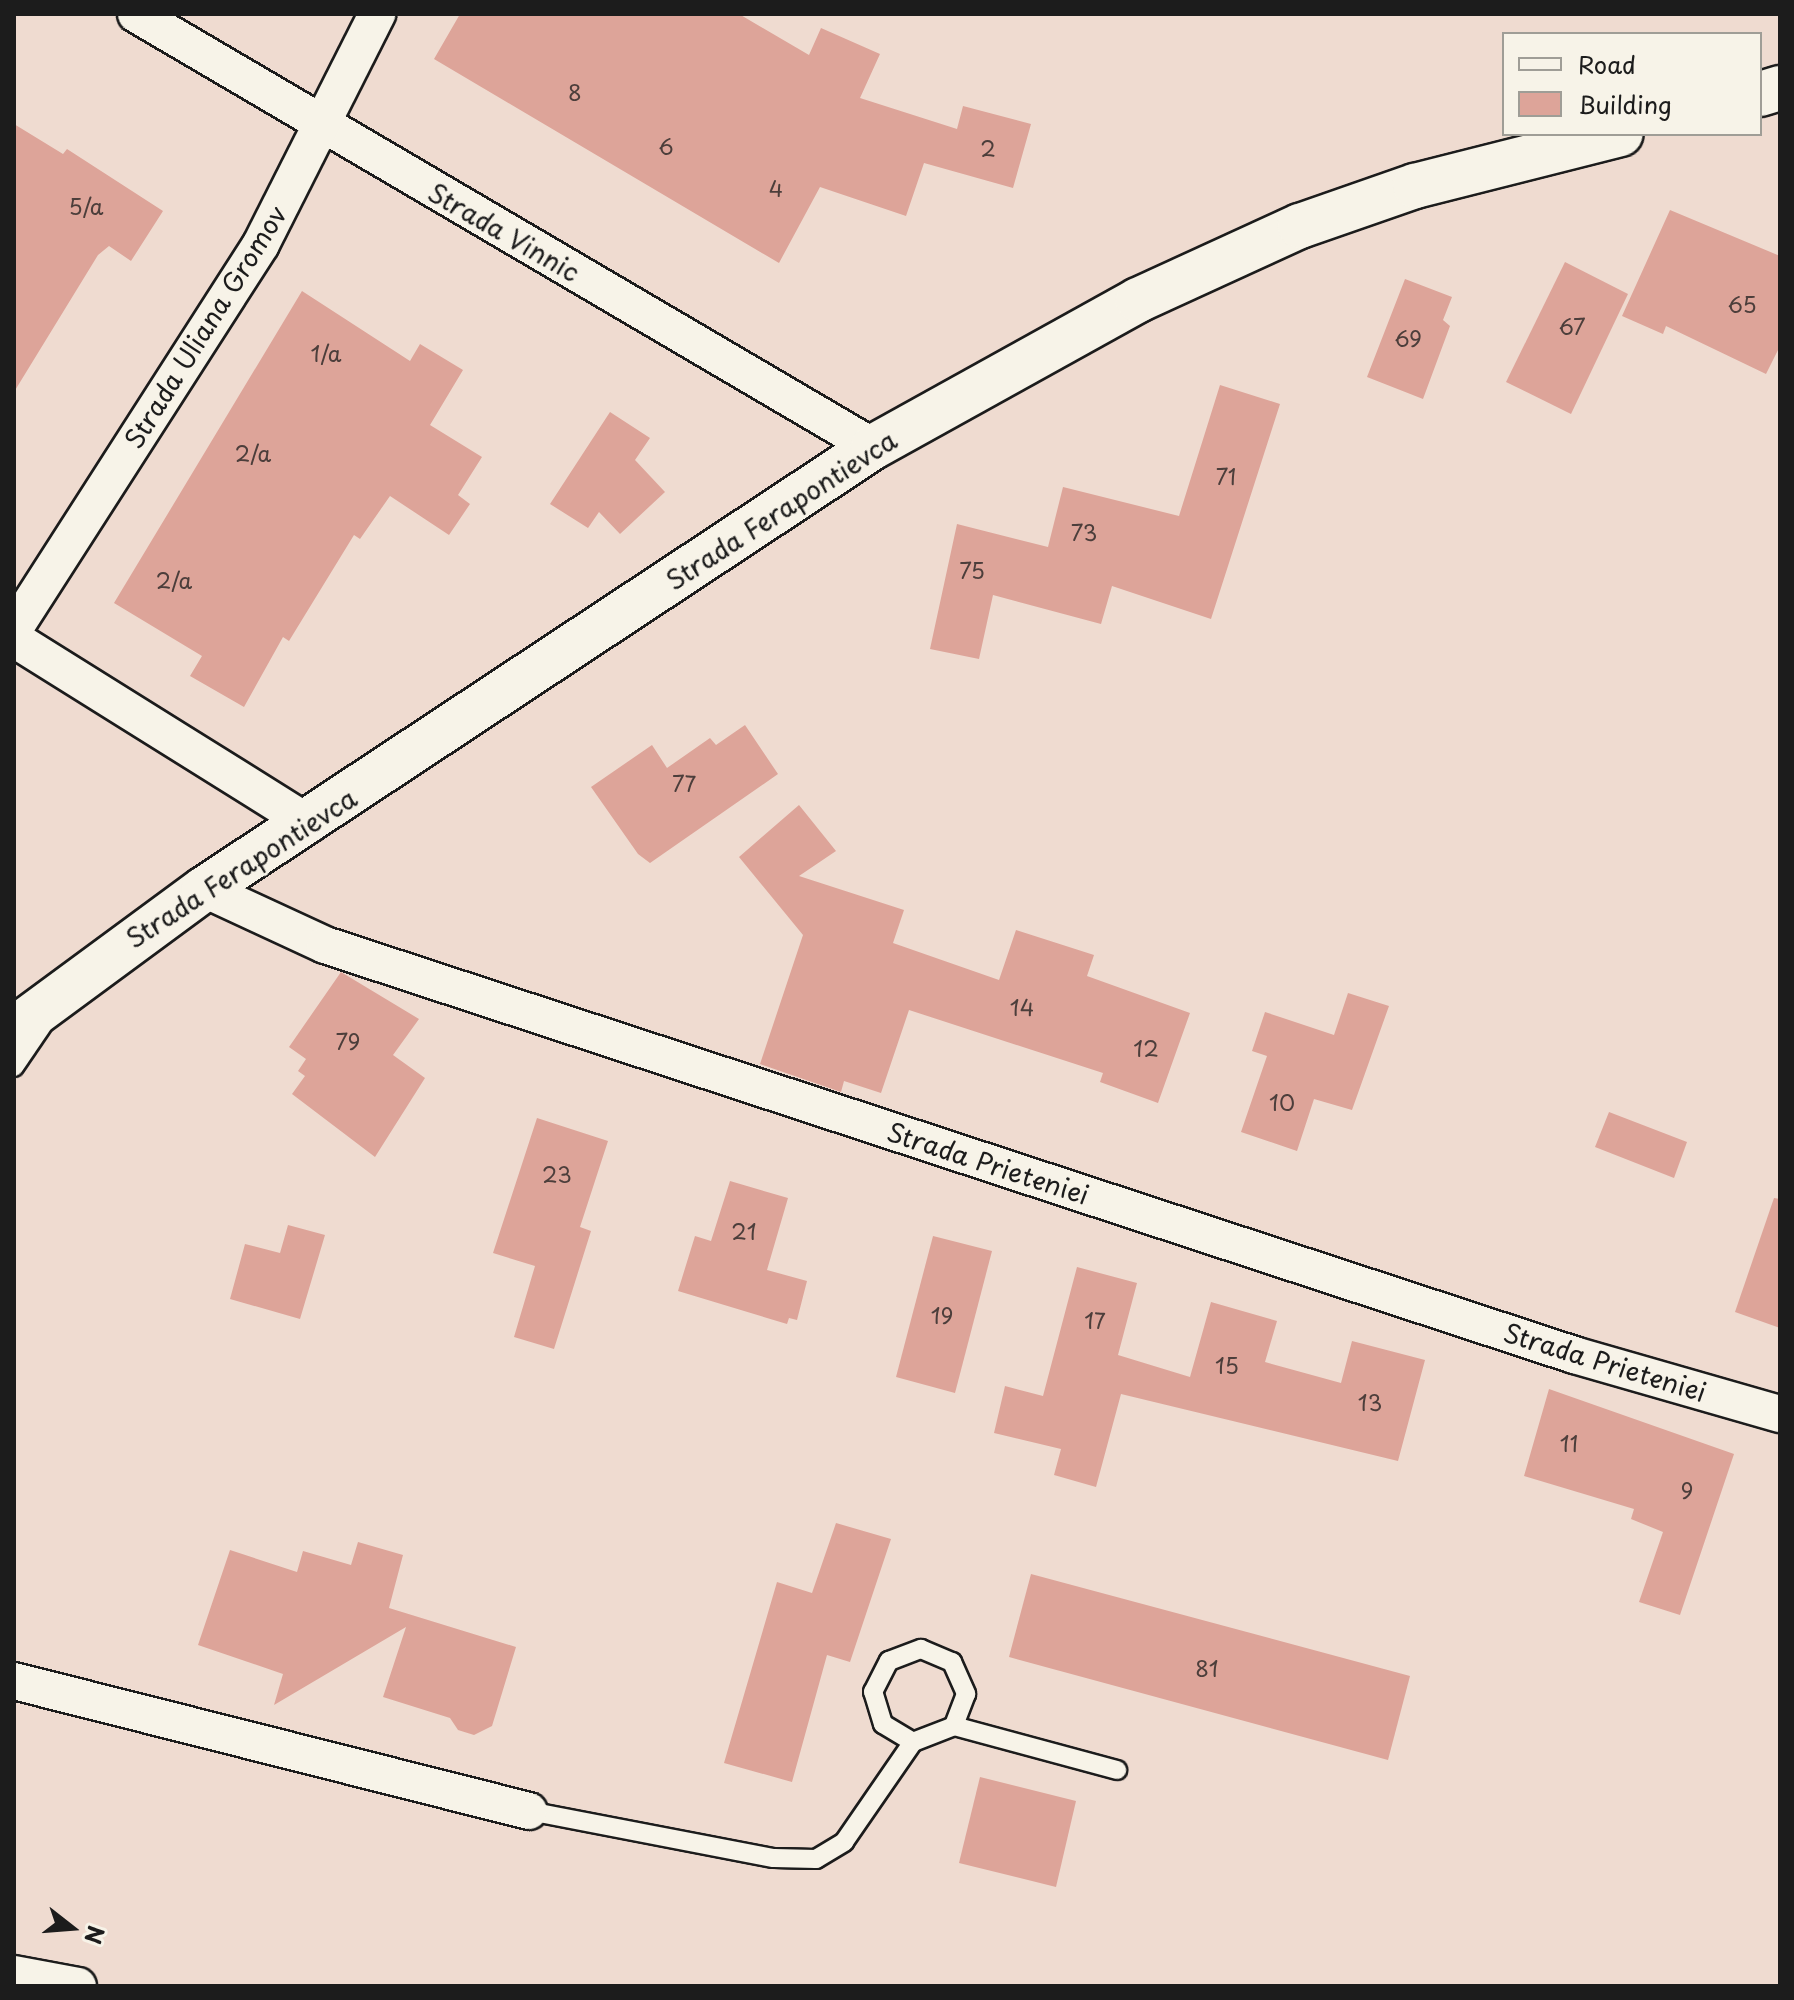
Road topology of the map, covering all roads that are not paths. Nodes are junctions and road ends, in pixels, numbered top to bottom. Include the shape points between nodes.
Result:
1 (136, 14) edge
2 (377, 14) edge
3 (324, 127) junction
4 (1613, 136) edge
5 (873, 447) junction
6 (14, 629) edge
7 (14, 639) edge
8 (310, 824) junction
9 (204, 889) junction
10 (73, 981) junction
11 (14, 1029) edge
12 (14, 1067) edge
13 (1780, 1414) edge
14 (14, 1681) edge
15 (954, 1726) junction
16 (913, 1742) junction
17 (1117, 1770) dead end
18 (529, 1811) joint
19 (14, 1974) edge
20 (78, 1986) edge

1 - 3 street, Strada Vinnic
2 - 3 street, Strada Uliana Gromov
3 - 5 street, Strada Vinnic
3 - 6 street, Strada Uliana Gromov via 261,244
4 - 5 main road, Strada Ferapontievca via 1415,186 1300,226 1138,300
5 - 8 main road, Strada Ferapontievca
7 - 8 street
8 - 9 main road, Strada Ferapontievca
9 - 10 main road, Strada Ferapontievca
9 - 13 street, Strada Prieteniei via 325,945 1574,1355
10 - 11 main road, Strada Ferapontievca
10 - 12 lane
14 - 18 street
15 - 16 lane
15 - 16 lane via 966,1694 952,1662 921,1649 889,1661 873,1692 883,1724
15 - 17 lane
16 - 18 lane via 844,1842 816,1859 774,1858
19 - 20 street

